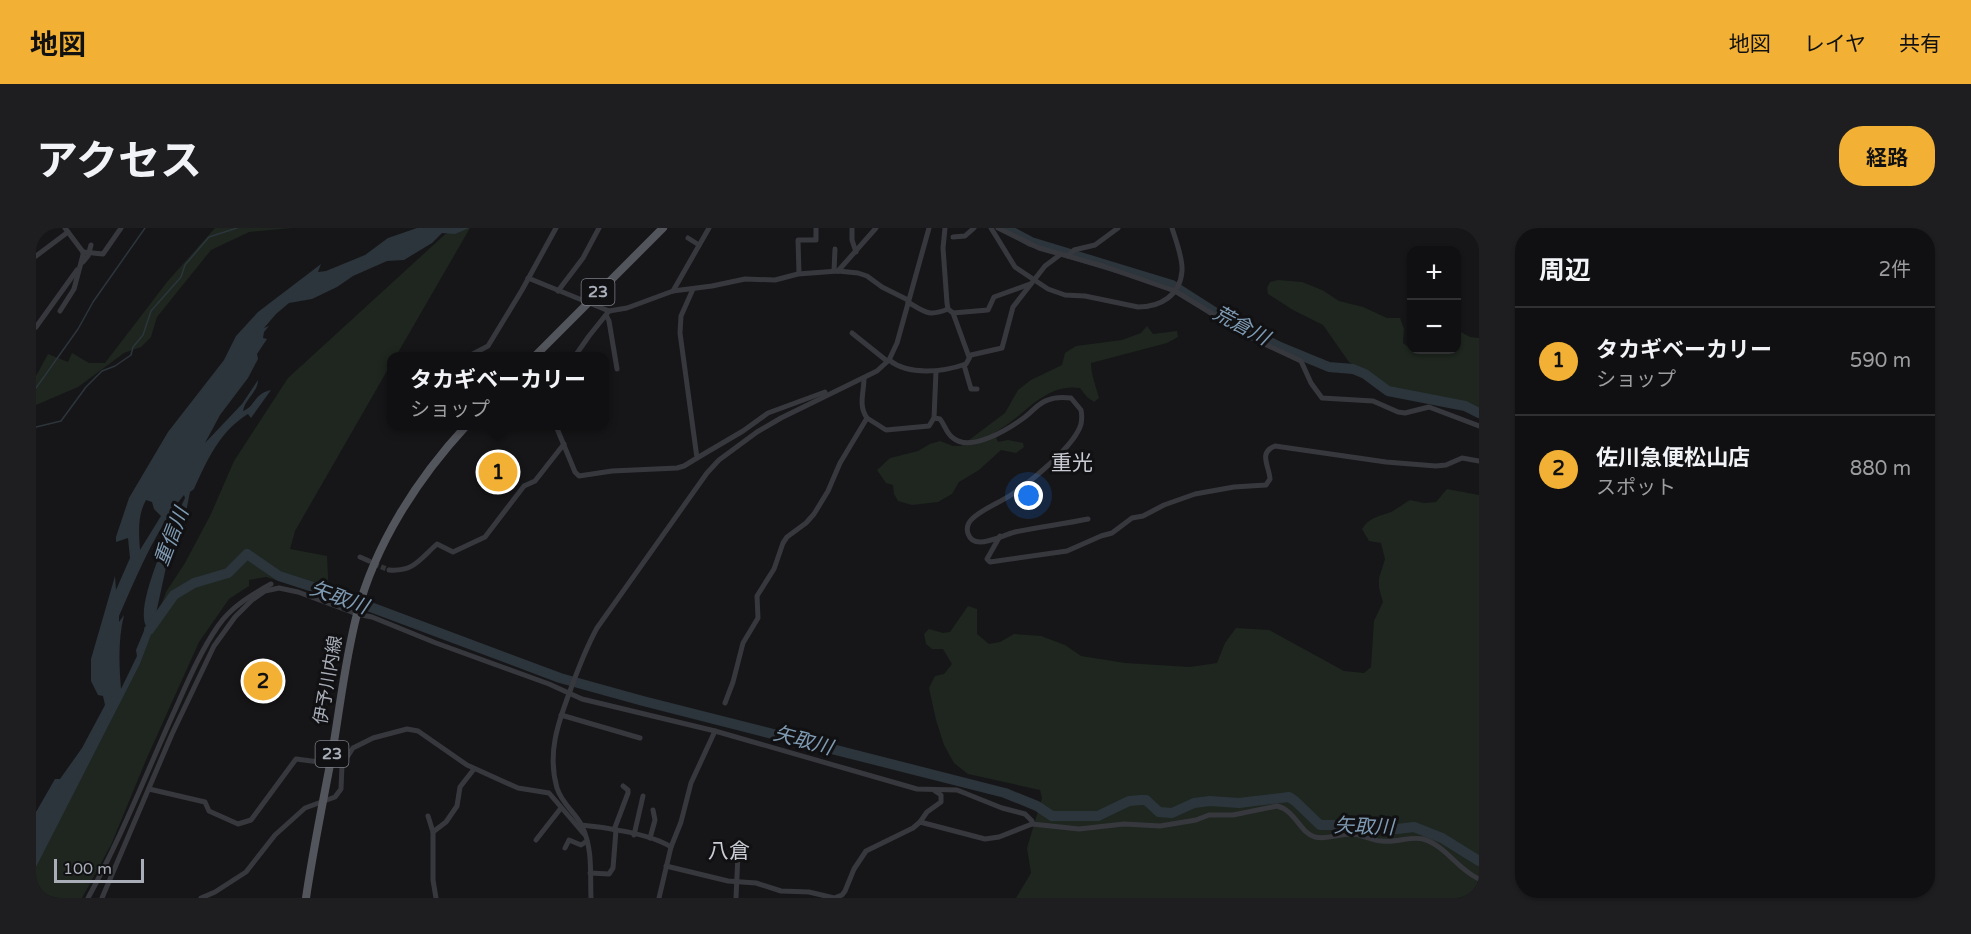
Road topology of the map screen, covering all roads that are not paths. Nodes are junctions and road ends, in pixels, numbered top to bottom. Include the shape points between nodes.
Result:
1 (121, 228) edge
2 (556, 228) edge
3 (599, 228) edge
4 (663, 228) edge
5 (709, 228) edge
6 (816, 228) edge
7 (852, 228) edge
8 (876, 228) edge
9 (929, 228) edge
10 (945, 228) edge
11 (974, 228) edge
12 (991, 228) edge
13 (1000, 228) edge
14 (1173, 228) edge
15 (1114, 229) edge
16 (66, 230) edge
17 (653, 232) edge
18 (953, 237) dead end
19 (688, 238) dead end
20 (91, 245) dead end
21 (699, 245) junction
22 (835, 249) dead end
23 (86, 252) junction
24 (856, 252) junction
25 (1060, 254) junction
26 (36, 256) edge
27 (1068, 256) junction
28 (80, 265) junction
29 (836, 271) junction
30 (799, 273) junction
31 (528, 278) junction
32 (1032, 282) junction
33 (693, 289) junction
34 (558, 291) junction
35 (673, 291) junction
36 (1175, 291) junction
37 (908, 301) junction
38 (587, 303) junction
39 (948, 309) junction
40 (60, 311) dead end
41 (608, 313) junction
42 (953, 313) junction
43 (36, 327) edge
44 (852, 333) dead end
45 (478, 352) edge
46 (540, 352) edge
47 (578, 352) edge
48 (969, 357) junction
49 (888, 360) junction
50 (964, 365) junction
51 (617, 369) dead end
52 (936, 371) junction
53 (864, 378) junction
54 (977, 389) dead end
55 (835, 391) junction
56 (867, 418) junction
57 (934, 418) junction
58 (1479, 426) edge
59 (462, 430) edge
60 (558, 430) edge
61 (564, 444) junction
62 (697, 458) junction
63 (1479, 460) edge
64 (1088, 519) dead end
65 (1000, 536) junction
66 (360, 557) dead end
67 (369, 561) tunnel mouth
68 (389, 570) tunnel mouth
69 (279, 588) junction
70 (357, 613) junction
71 (570, 692) junction
72 (725, 703) dead end
73 (561, 715) junction
74 (715, 731) junction
75 (640, 738) dead end
76 (330, 763) junction
77 (342, 765) junction
78 (474, 769) junction
79 (623, 786) dead end
80 (149, 789) junction
81 (933, 790) junction
82 (643, 796) dead end
83 (323, 800) junction
84 (561, 808) junction
85 (653, 810) dead end
86 (428, 816) dead end
87 (920, 822) junction
88 (1032, 824) junction
89 (581, 825) junction
90 (615, 830) junction
91 (433, 832) junction
92 (634, 835) junction
93 (586, 838) junction
94 (650, 838) junction
95 (536, 840) dead end
96 (671, 847) junction
97 (565, 848) dead end
98 (738, 853) dead end
99 (666, 866) junction
100 (590, 873) junction
101 (1479, 879) edge
102 (736, 881) junction
103 (88, 898) edge
104 (102, 898) edge
105 (201, 898) edge
106 (306, 898) edge
107 (436, 898) edge
108 (591, 898) edge
109 (659, 898) edge
110 (736, 898) edge

1 - 23 street via 103,254
2 - 31 street
3 - 34 street
4 - 17 main road, 23
5 - 21 street
6 - 30 street via 816,240 798,240
7 - 24 street
8 - 24 street
9 - 37 street
10 - 39 street
11 - 18 street via 965,236
12 - 32 street via 1010,261
13 - 25 street via 1026,243
14 - 36 street via 1182,271
15 - 27 street via 1095,245 1074,250
16 - 23 street
16 - 26 street
17 - 38 main road, 23
19 - 21 street
20 - 23 street
21 - 35 street
22 - 29 street
23 - 28 street
24 - 29 street
25 - 27 street
25 - 32 street
27 - 36 street
28 - 40 street via 74,289
28 - 43 street
29 - 30 street
29 - 37 street via 867,276
30 - 33 street via 775,280 745,279
31 - 34 street
31 - 45 street via 488,346
32 - 36 street via 1065,295 1138,307 1161,303
32 - 42 street via 994,297 988,310
32 - 48 street via 1013,308 1002,348
33 - 35 street
33 - 62 street via 681,316 680,333
34 - 38 street
35 - 41 street
36 - 58 street via 1252,338 1301,361 1322,398 1373,401 1405,413 1429,407
37 - 39 street via 928,314
37 - 49 street via 897,343
38 - 41 street
38 - 46 main road, 23
39 - 42 street
41 - 47 street
41 - 51 street
42 - 48 street
44 - 49 street
48 - 50 street
49 - 52 street via 902,368
49 - 53 street
50 - 52 street
50 - 54 street via 971,389
52 - 57 street
53 - 55 street
53 - 56 street via 861,405
55 - 62 street via 768,413
55 - 71 street via 757,432 707,473 597,628
56 - 57 street via 880,428 894,430 929,426
56 - 72 street via 814,514 783,543 774,569 757,596 758,618 743,643
57 - 65 street via 940,419 953,439 971,442 1001,433 1055,397 1071,399 1081,410 1077,434 1050,464 1012,495 973,518 967,527 970,538 977,542
59 - 70 main road, 伊予川内線 / 23 via 415,490 383,547
60 - 61 street
61 - 62 street via 579,476 677,468
61 - 68 street via 485,537 453,552 437,544 411,568
63 - 65 street via 1462,458 1436,466 1275,446 1265,455 1270,479 1266,485 1234,487 1174,500 1125,521 1112,533 1067,551 990,562 987,559
64 - 65 street
66 - 67 street
69 - 70 street
69 - 80 street via 252,600 214,645
69 - 103 street via 269,583 231,610 218,626
70 - 71 street
70 - 76 main road, 伊予川内線 / 23
71 - 73 street
71 - 74 street via 602,705
73 - 75 street
73 - 89 street via 553,743 555,777 562,800
74 - 81 street via 917,789
74 - 96 street via 692,783
76 - 77 street
76 - 80 street via 296,759 251,820 238,824 209,812 205,802
76 - 83 main road, 伊予川内線 / 23
77 - 78 street via 353,748 407,729 422,734
77 - 83 street via 339,794
78 - 84 street via 518,788 549,793
78 - 91 street via 460,787 457,806
79 - 90 street via 628,794
80 - 104 street
81 - 87 street via 941,795 940,802
81 - 88 street via 957,790 1025,814
82 - 92 street
83 - 105 street via 284,825 246,872
83 - 106 main road, 伊予川内線 / 23
84 - 93 street
84 - 95 street
85 - 94 street via 655,820
86 - 91 street
87 - 88 street via 985,839
87 - 102 street via 866,850 838,897
88 - 101 street via 1079,829 1160,826 1277,806 1295,817 1312,837 1353,834 1384,842 1426,840
89 - 90 street
89 - 93 street
90 - 92 street
90 - 100 street via 613,868 609,874
91 - 107 street
92 - 94 street
93 - 97 street via 581,845 569,840
93 - 100 street
94 - 96 street
96 - 99 street
98 - 102 street
99 - 102 street
99 - 109 street
100 - 108 street
102 - 110 street

